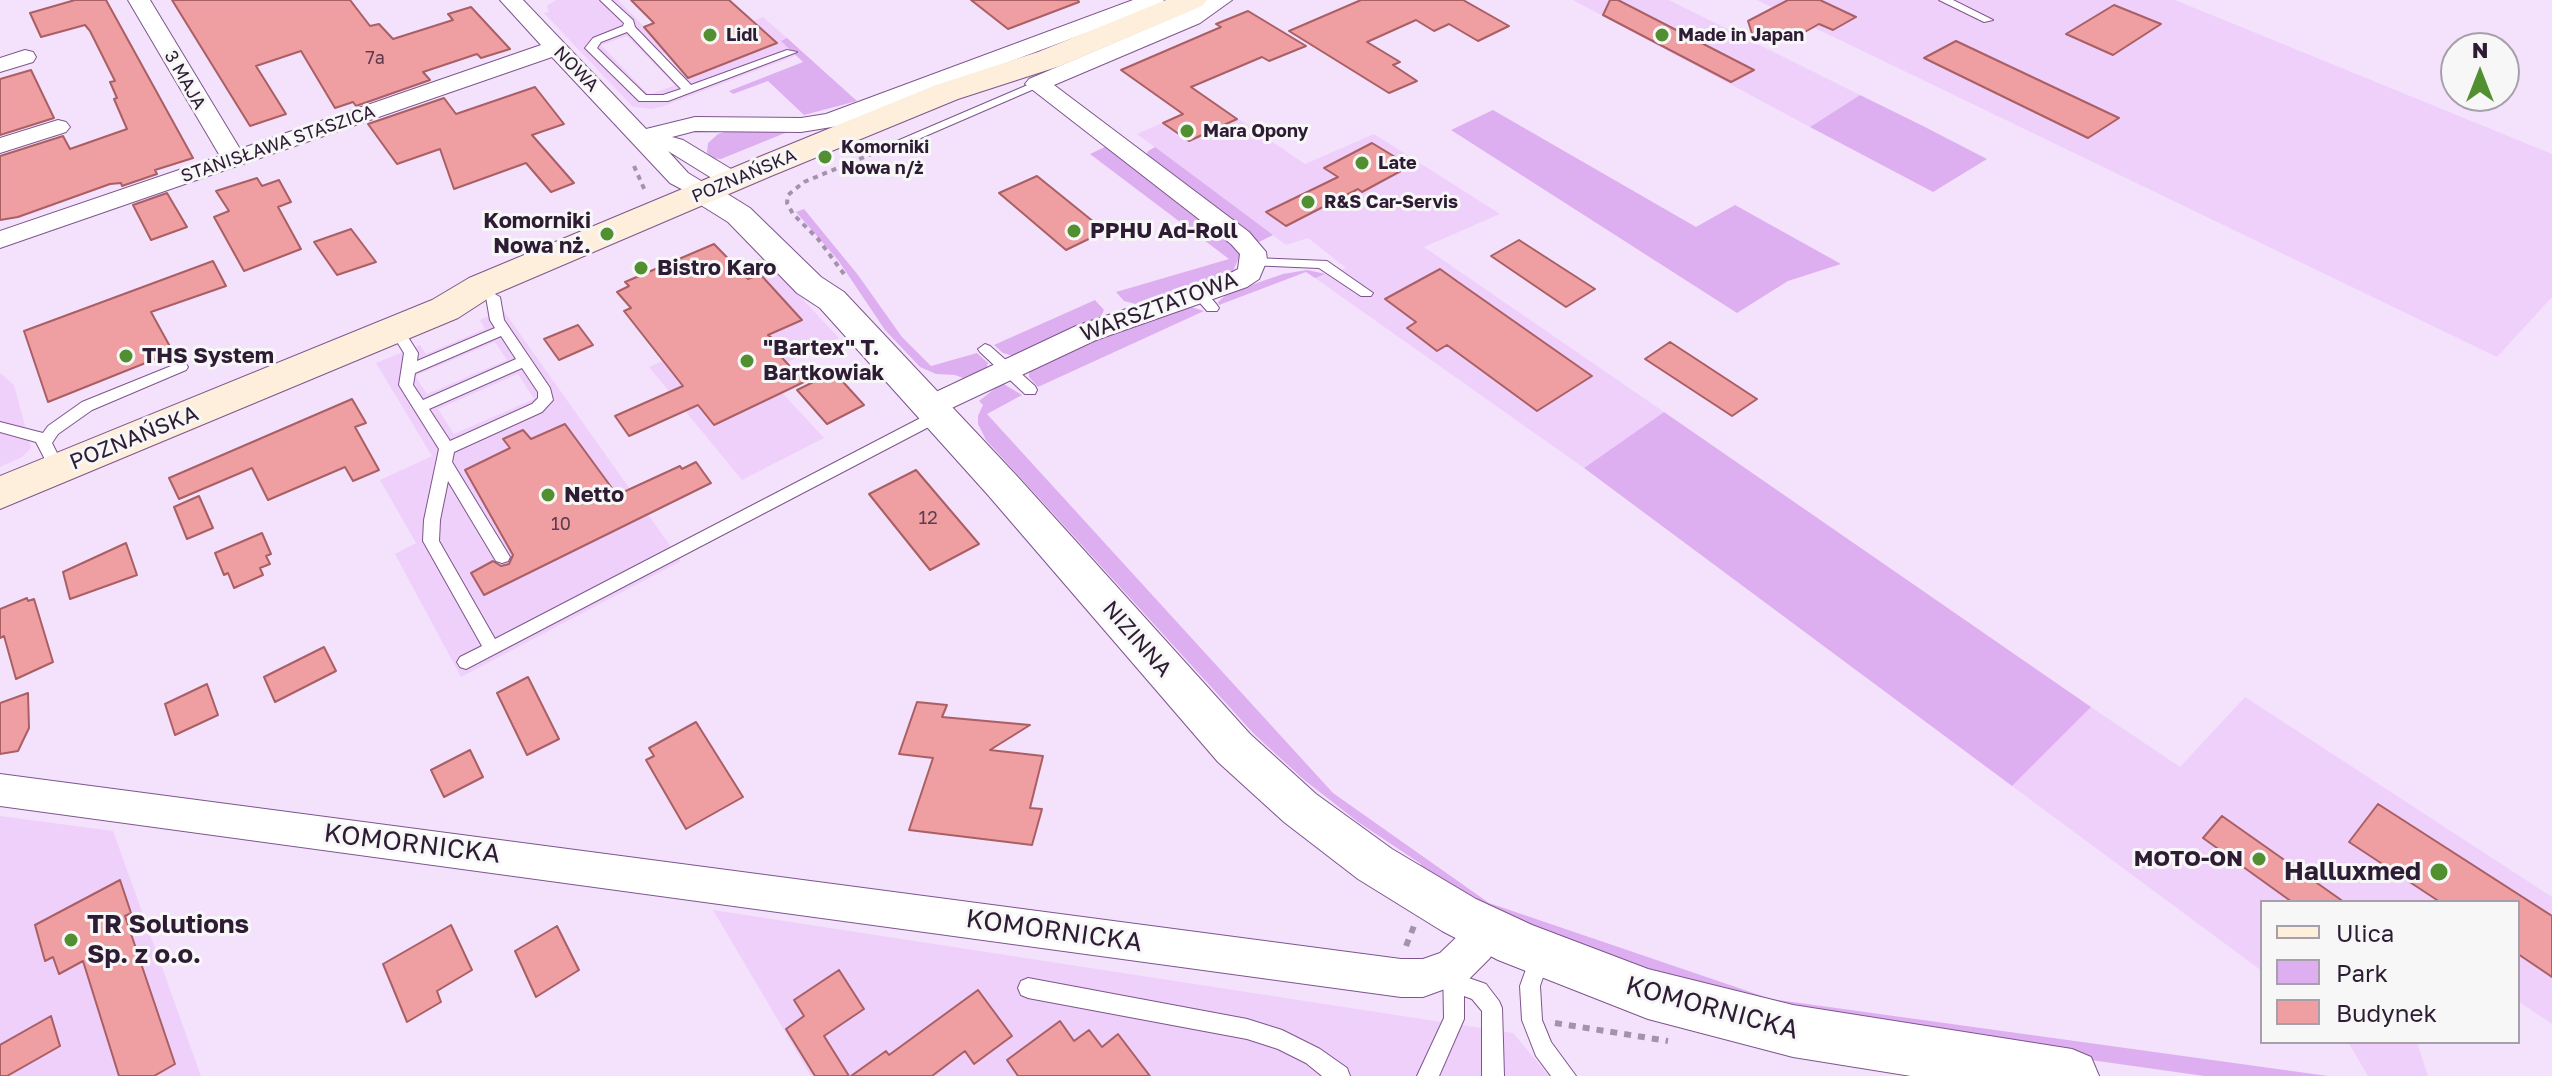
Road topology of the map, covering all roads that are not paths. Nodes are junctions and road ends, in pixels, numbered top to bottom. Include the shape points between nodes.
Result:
1 (139, 0) edge
2 (605, 0) edge
3 (1153, 0) edge
4 (1192, 0) edge
5 (1221, 0) edge
6 (1944, 0) edge
7 (516, 1) edge
8 (1988, 20) dead end
9 (629, 28) junction
10 (555, 48) junction
11 (791, 52) dead end
12 (25, 57) dead end
13 (0, 65) edge
14 (1043, 72) junction
15 (689, 90) junction
16 (58, 127) dead end
17 (642, 137) junction
18 (900, 145) road end
19 (0, 146) edge
20 (234, 159) junction
21 (726, 191) junction
22 (0, 240) edge
23 (1254, 262) junction
24 (1366, 293) dead end
25 (445, 309) junction
26 (498, 314) junction
27 (396, 329) junction
28 (985, 349) dead end
29 (525, 361) junction
30 (181, 367) dead end
31 (408, 370) junction
32 (1008, 370) junction
33 (1030, 390) dead end
34 (420, 407) junction
35 (935, 411) junction
36 (0, 427) edge
37 (52, 455) junction
38 (446, 456) junction
39 (0, 493) edge
40 (502, 557) dead end
41 (492, 648) junction
42 (466, 662) dead end
43 (0, 790) edge
44 (1485, 929) junction
45 (1541, 954) junction
46 (1454, 975) junction
47 (1028, 988) dead end
48 (1339, 1076) edge
49 (1428, 1076) edge
50 (1493, 1076) edge
51 (1565, 1076) edge
52 (2072, 1076) edge

1 - 20 street, 3 MAJA
2 - 9 lane
3 - 17 street via 830,121 695,124
4 - 14 main road, POZNAŃSKA
5 - 14 street, POZNAŃSKA via 1192,18
6 - 8 lane
7 - 10 street, NOWA
9 - 15 lane
9 - 15 lane via 597,40 591,48 643,99
10 - 17 street, NOWA
10 - 20 street, STANISŁAWA STASZICA
11 - 15 lane
12 - 13 street
14 - 18 lane, POZNAŃSKA
14 - 21 main road, POZNAŃSKA
14 - 23 street, WARSZTATOWA via 1240,238 1253,252
16 - 19 street
17 - 21 street, NOWA via 679,178
20 - 22 street, STANISŁAWA STASZICA
21 - 25 main road, POZNAŃSKA via 482,286
21 - 26 main road, POZNAŃSKA
21 - 35 street, NIZINNA via 748,223 809,285 838,287
23 - 24 lane via 1322,264
23 - 32 street, WARSZTATOWA via 1244,278 1206,301 1095,329
25 - 26 main road, POZNAŃSKA
25 - 27 main road, POZNAŃSKA
26 - 29 lane
26 - 31 lane
27 - 31 lane via 411,353
27 - 37 main road, POZNAŃSKA
28 - 32 lane
29 - 34 lane
29 - 38 lane via 546,400
30 - 37 lane via 87,406 53,430
31 - 34 lane via 406,385
32 - 33 lane
32 - 35 street, WARSZTATOWA
34 - 38 lane
35 - 41 lane
35 - 44 street, NIZINNA via 1234,748 1347,845
36 - 37 lane
37 - 39 main road, POZNAŃSKA
38 - 40 lane
38 - 41 lane via 431,541
41 - 42 lane
43 - 46 street, KOMORNICKA via 1401,978
44 - 45 street, KOMORNICKA
44 - 46 street
45 - 51 lane via 1530,986 1532,1020 1543,1049
45 - 52 street, KOMORNICKA via 1648,994 1748,1021 1912,1053
46 - 49 lane via 1454,1019
46 - 50 lane via 1479,991 1492,1008
47 - 48 lane via 1247,1029 1292,1045

